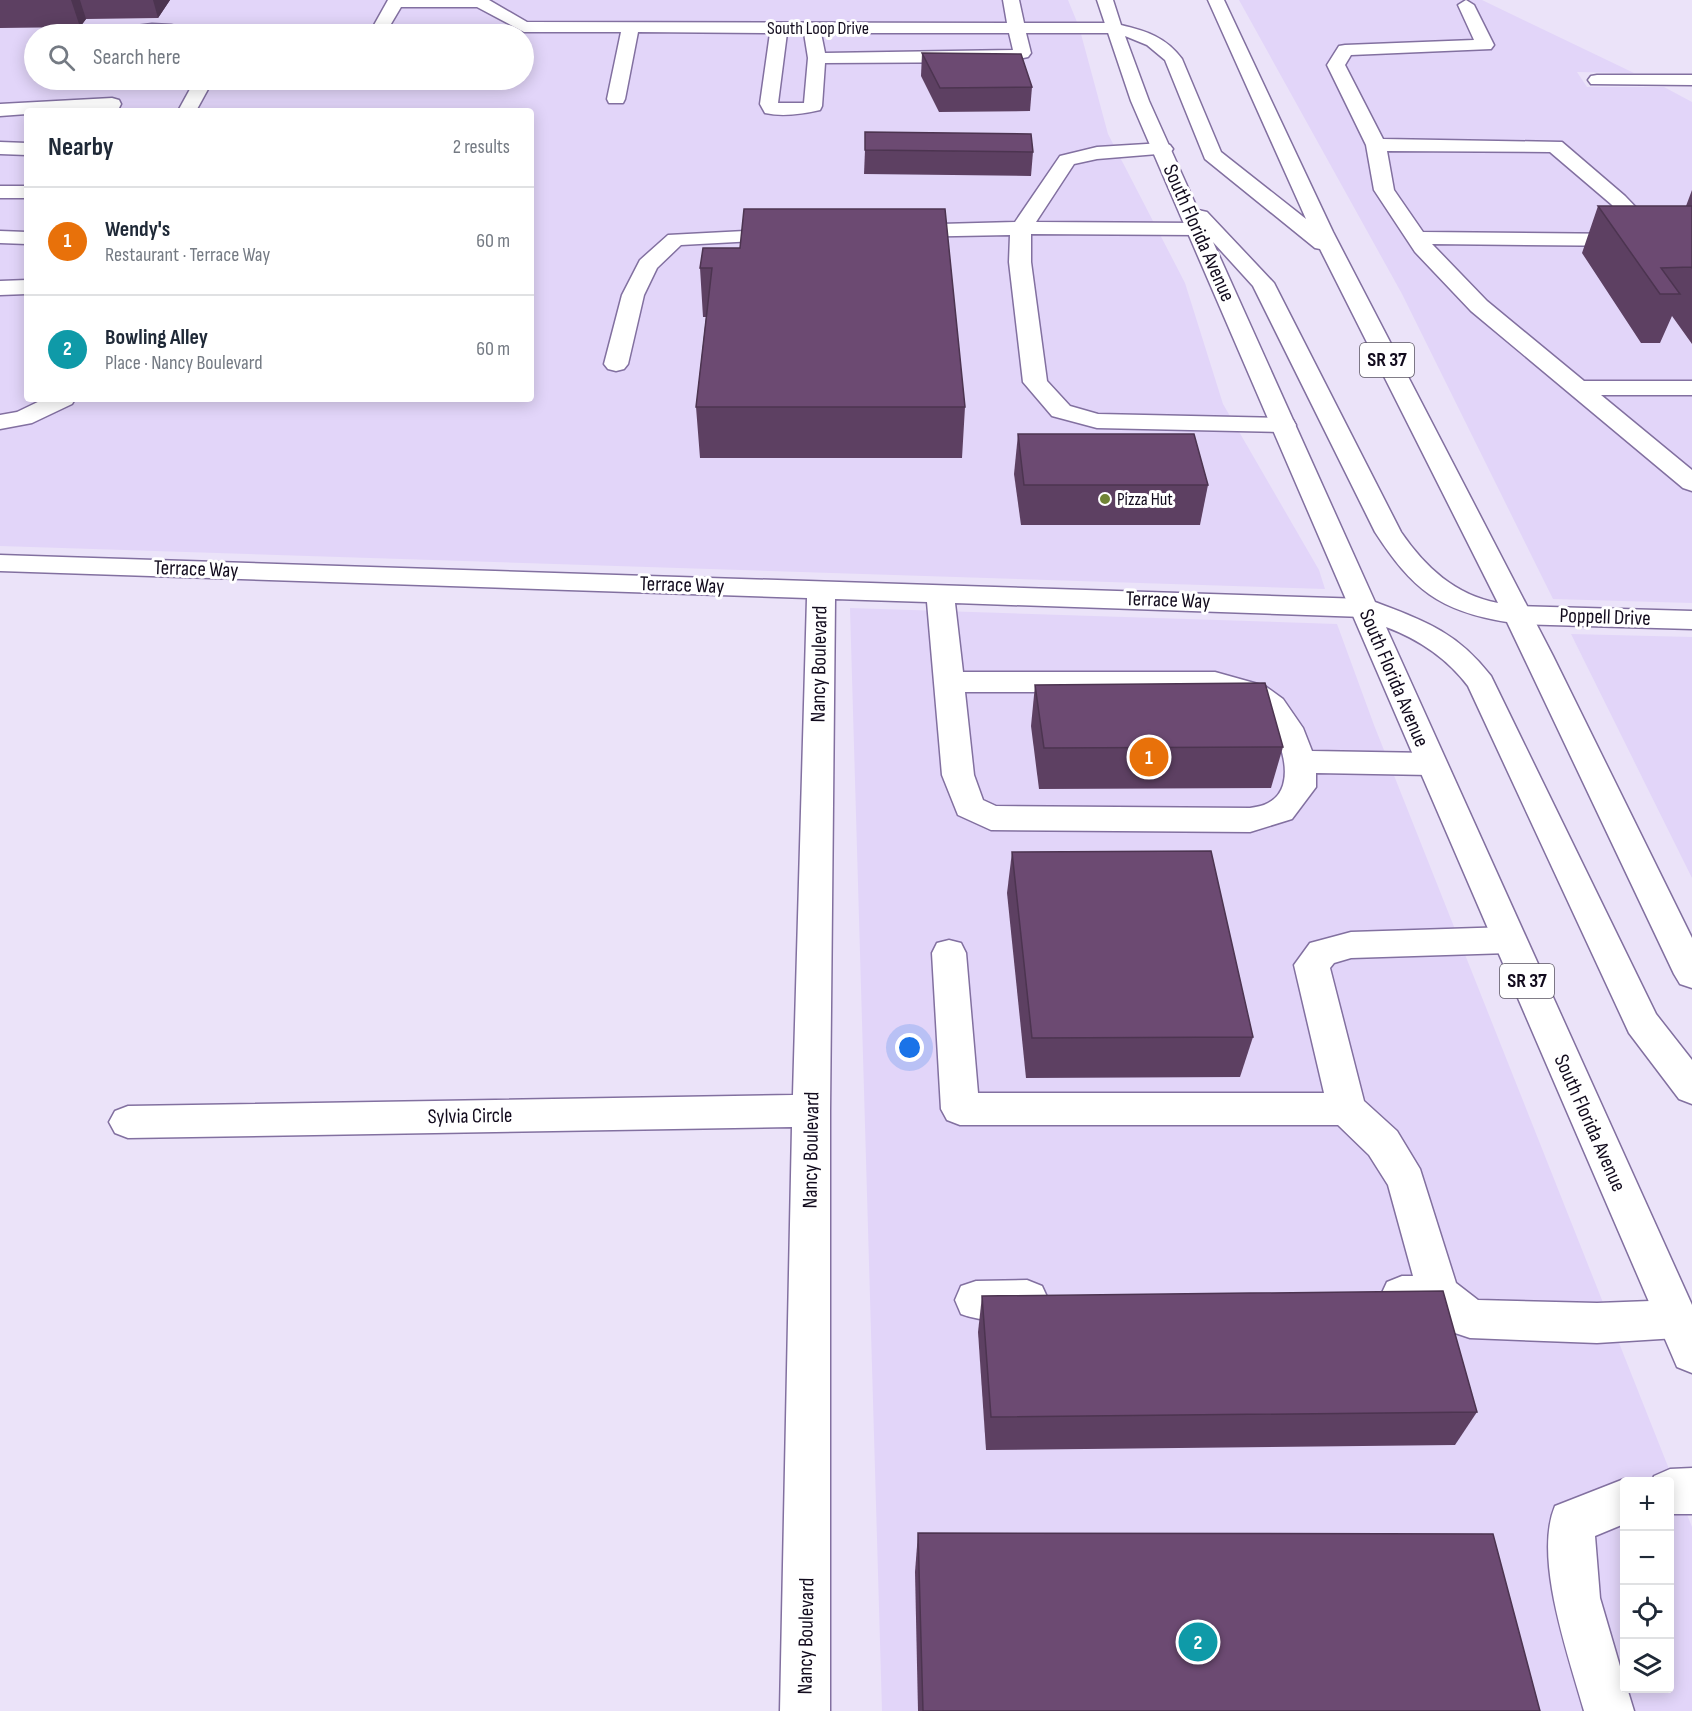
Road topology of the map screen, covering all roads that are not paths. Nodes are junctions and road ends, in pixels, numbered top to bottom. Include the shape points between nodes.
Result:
1 (1105, 0) edge
2 (1216, 0) edge
3 (1008, 4) edge
4 (1466, 5) dead end
5 (878, 6) dead end
6 (383, 24) edge
7 (519, 24) edge
8 (534, 27) edge
9 (630, 28) junction
10 (779, 28) junction
11 (812, 28) junction
12 (885, 28) junction
13 (1016, 28) junction
14 (1113, 28) junction
15 (817, 58) junction
16 (1597, 80) dead end
17 (1692, 80) edge
18 (105, 90) edge
19 (199, 90) edge
20 (616, 99) dead end
21 (115, 107) edge
22 (77, 108) edge
23 (189, 108) edge
24 (24, 109) edge
25 (0, 110) edge
26 (1376, 145) junction
27 (0, 148) edge
28 (24, 148) edge
29 (1162, 149) junction
30 (0, 192) edge
31 (24, 192) edge
32 (1185, 201) junction
33 (1021, 228) junction
34 (1198, 229) junction
35 (881, 232) edge
36 (800, 234) edge
37 (0, 237) edge
38 (24, 238) edge
39 (1417, 238) junction
40 (1329, 248) junction
41 (24, 287) edge
42 (0, 288) edge
43 (616, 364) dead end
44 (1578, 388) junction
45 (1692, 388) edge
46 (57, 402) edge
47 (0, 422) edge
48 (1284, 425) junction
49 (1692, 483) edge
50 (0, 563) edge
51 (820, 590) junction
52 (940, 593) junction
53 (1364, 608) junction
54 (1518, 615) junction
55 (1692, 620) edge
56 (950, 682) junction
57 (1301, 762) junction
58 (1431, 764) junction
59 (1509, 940) junction
60 (949, 953) dead end
61 (1692, 974) edge
62 (1692, 1088) edge
63 (1347, 1109) junction
64 (812, 1111) junction
65 (128, 1122) dead end
66 (1438, 1294) junction
67 (1367, 1295) edge
68 (1059, 1299) edge
69 (976, 1300) dead end
70 (1684, 1336) edge
71 (1692, 1491) edge
72 (1674, 1492) edge
73 (1620, 1504) edge
74 (805, 1711) edge
75 (1609, 1711) edge

1 - 14 main road, South Florida Avenue / SR 37
2 - 40 main road, SR 37 via 1260,104
3 - 13 main road
4 - 26 main road via 1485,45 1345,50 1336,65
5 - 12 main road
6 - 7 main road, South Loop Drive via 395,2 480,2
8 - 9 main road, South Loop Drive
9 - 10 main road, South Loop Drive
9 - 20 main road
10 - 11 main road, South Loop Drive
10 - 15 main road via 769,104 772,109 813,106
11 - 12 main road, South Loop Drive
11 - 15 main road
12 - 13 main road, South Loop Drive
13 - 14 main road, South Loop Drive
13 - 15 main road via 1022,52 1005,57
14 - 29 main road, South Florida Avenue / SR 37
14 - 40 main road, South Loop Drive via 1146,36 1164,47 1173,59 1212,155
16 - 17 main road
18 - 21 main road
19 - 23 main road
21 - 22 main road
24 - 25 main road
26 - 39 main road via 1384,190
26 - 39 main road via 1555,146 1641,224 1641,240
27 - 28 main road
29 - 32 main road, South Florida Avenue / SR 37
29 - 33 main road via 1097,153 1067,160
30 - 31 main road
32 - 34 main road, South Florida Avenue / SR 37
32 - 54 main road, Poppell Drive via 1263,283 1388,532 1406,560 1448,595 1469,605
33 - 34 main road
33 - 35 main road
33 - 48 main road via 1020,262 1035,382 1061,411 1097,421
34 - 48 main road, South Florida Avenue / SR 37
36 - 43 main road via 675,239 648,266 633,295
37 - 38 main road
39 - 44 main road via 1479,306
40 - 54 main road, SR 37
41 - 42 main road
44 - 45 main road
44 - 49 main road
46 - 47 main road via 23,418
48 - 53 main road, South Florida Avenue / SR 37
50 - 51 main road, Terrace Way
51 - 52 main road, Terrace Way
51 - 64 main road, Nancy Boulevard
52 - 53 main road, Terrace Way
52 - 56 main road
53 - 58 main road, South Florida Avenue / SR 37
53 - 62 main road, Terrace Way via 1421,630 1464,661 1481,683 1642,1023
54 - 55 main road, Poppell Drive
54 - 61 main road, SR 37
56 - 57 main road via 1215,682 1254,693 1272,706 1288,728
56 - 57 main road via 958,775 969,807 991,818 1250,820 1281,811 1300,787
57 - 58 main road
58 - 59 main road, South Florida Avenue / SR 37
59 - 63 main road via 1351,945 1322,953 1312,965 1313,975
59 - 70 main road, South Florida Avenue / SR 37
60 - 63 main road via 960,1109
63 - 66 main road via 1383,1143 1406,1181
64 - 65 main road, Sylvia Circle
64 - 74 main road, Nancy Boulevard
66 - 67 main road
66 - 70 main road via 1470,1319 1597,1323
68 - 69 main road
71 - 72 main road
73 - 75 main road via 1571,1522 1576,1598

